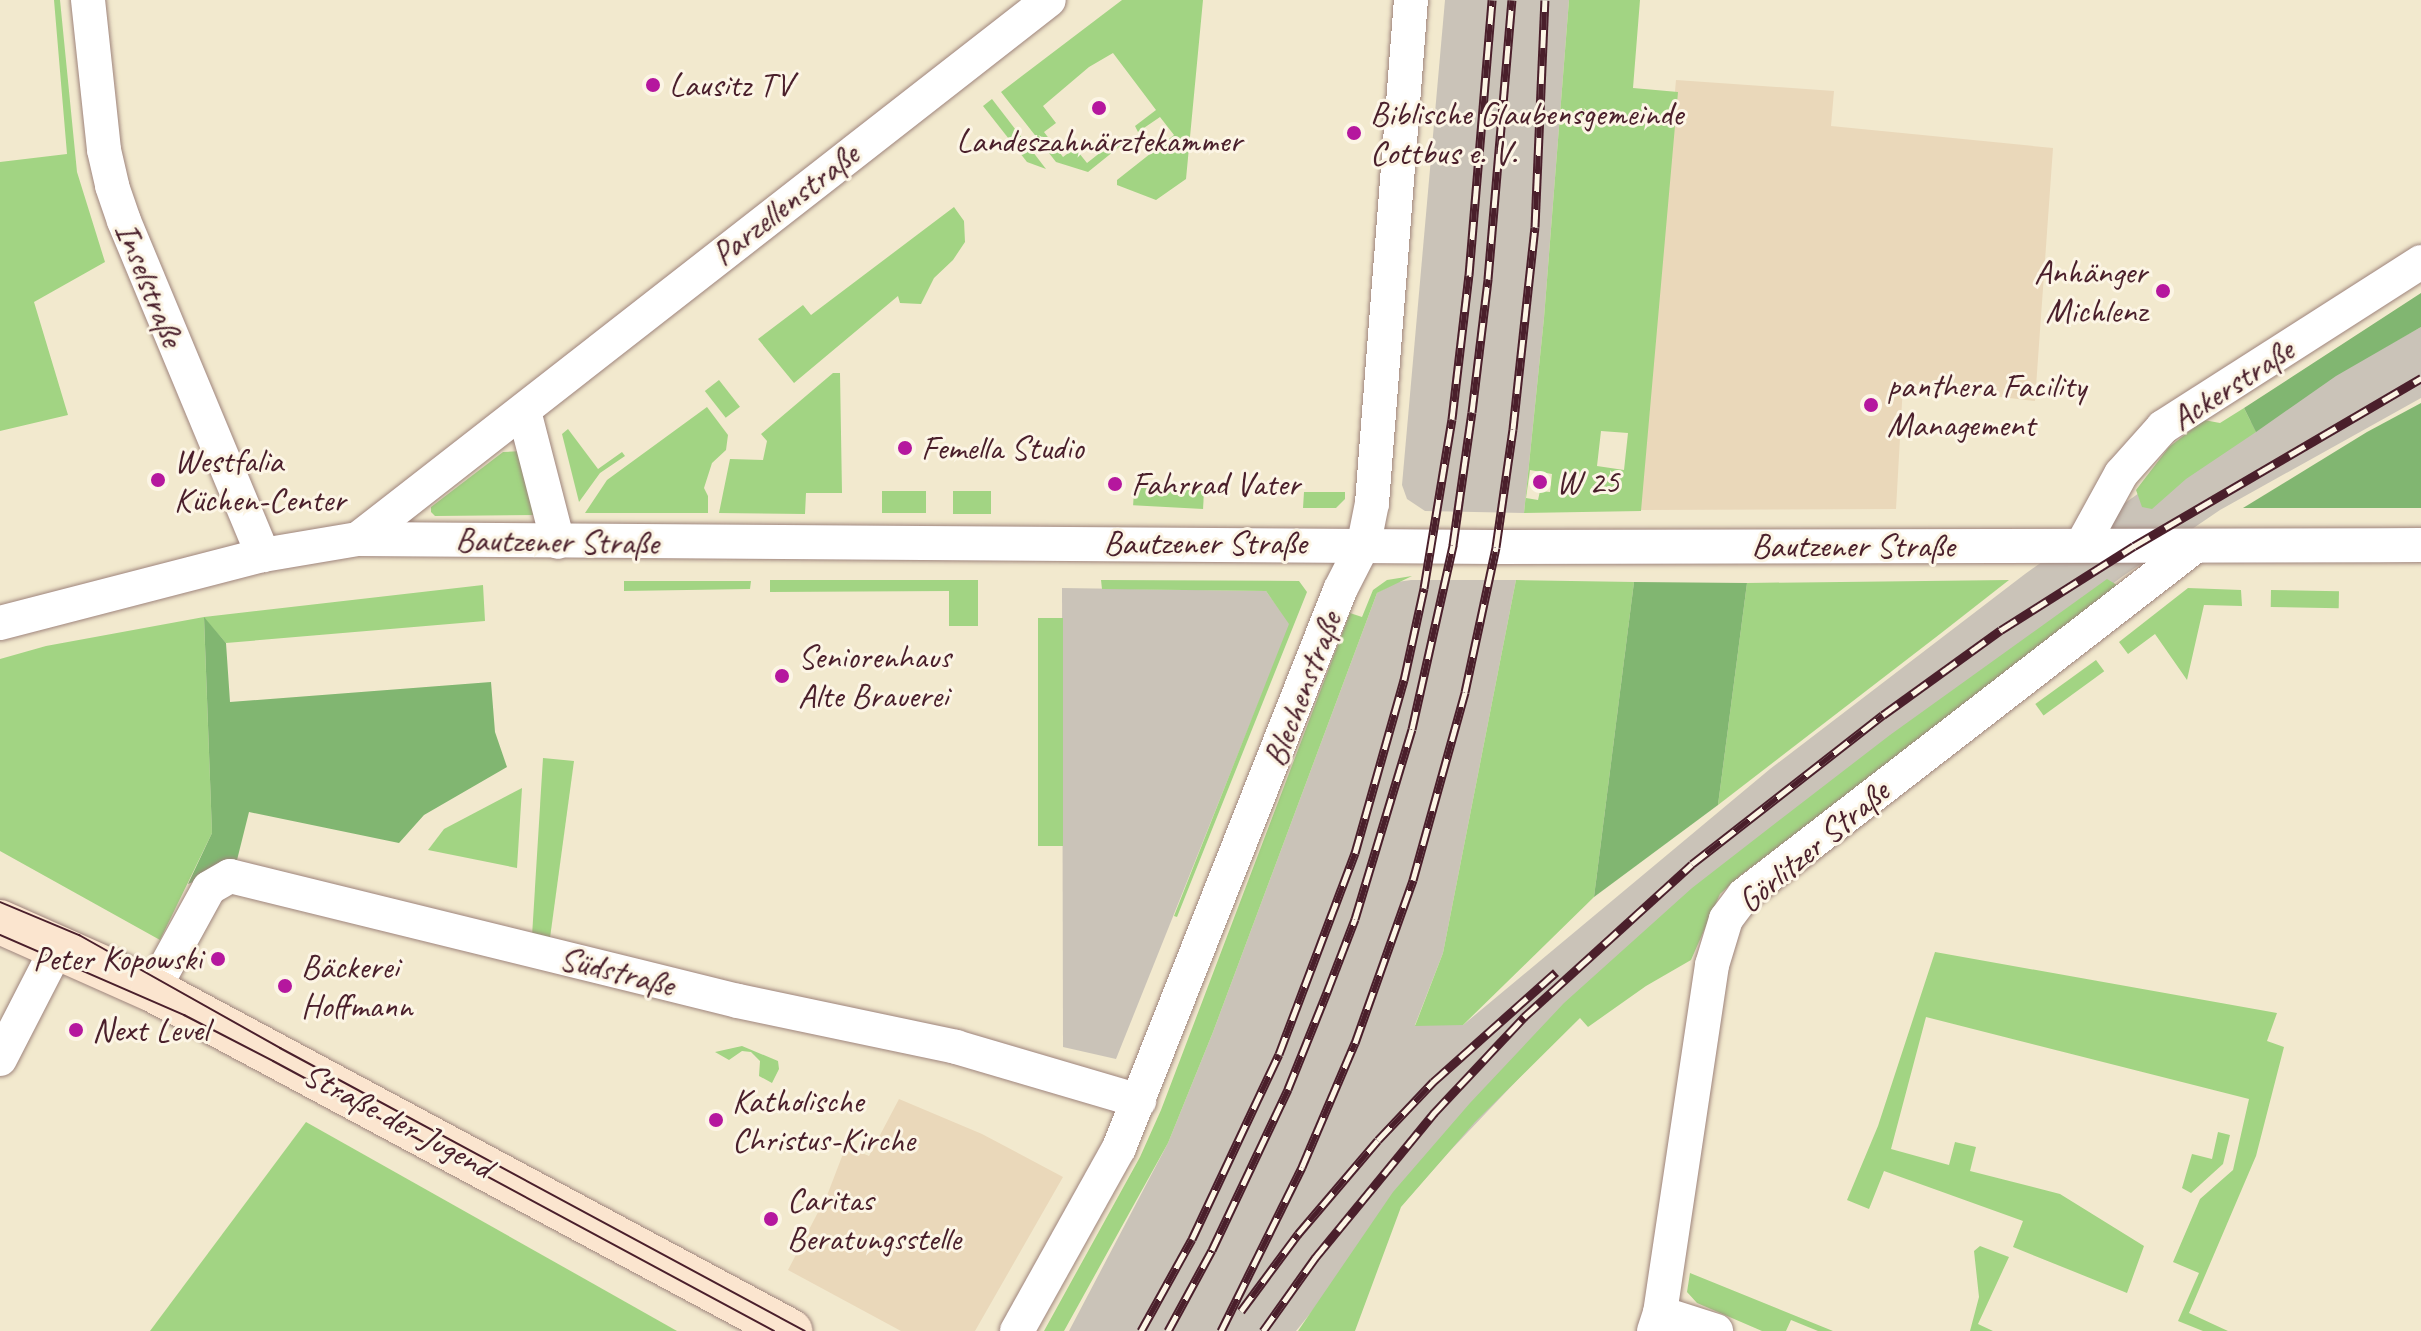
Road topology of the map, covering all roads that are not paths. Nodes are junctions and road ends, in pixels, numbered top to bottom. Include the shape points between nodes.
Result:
1 (88, 0) edge
2 (1049, 0) edge
3 (1411, 0) edge
4 (2421, 262) edge
5 (524, 411) junction
6 (358, 539) junction
7 (558, 542) junction
8 (1364, 543) junction
9 (2082, 545) junction
10 (2421, 545) edge
11 (2194, 547) junction
12 (263, 555) junction
13 (0, 623) edge
14 (0, 922) edge
15 (49, 966) junction
16 (153, 990) junction
17 (0, 1059) edge
18 (1139, 1101) junction
19 (1657, 1322) edge
20 (790, 1331) edge
21 (1017, 1331) edge
22 (1716, 1331) edge

1 - 12 street, Inselstraße via 112,186
2 - 5 street, Parzellenstraße
3 - 8 street, Blechenstraße via 1372,503
4 - 9 street, Ackerstraße via 2163,427 2121,474
5 - 6 street, Parzellenstraße
5 - 7 street
6 - 7 street, Bautzener Straße
6 - 12 street, Bautzener Straße
7 - 8 street, Bautzener Straße
8 - 9 street, Bautzener Straße
8 - 18 street, Blechenstraße via 1340,590
9 - 11 street, Bautzener Straße
10 - 11 street, Bautzener Straße
11 - 19 street, Görlitzer Straße via 1755,887 1726,919 1712,965
12 - 13 street, Bautzener Straße
14 - 15 main road, Straße der Jugend
15 - 16 main road, Straße der Jugend
15 - 17 street
16 - 18 street, Südstraße via 209,888 230,876 738,1001 956,1047
16 - 20 main road, Straße der Jugend
18 - 21 street, Blechenstraße via 1119,1148
19 - 22 street

